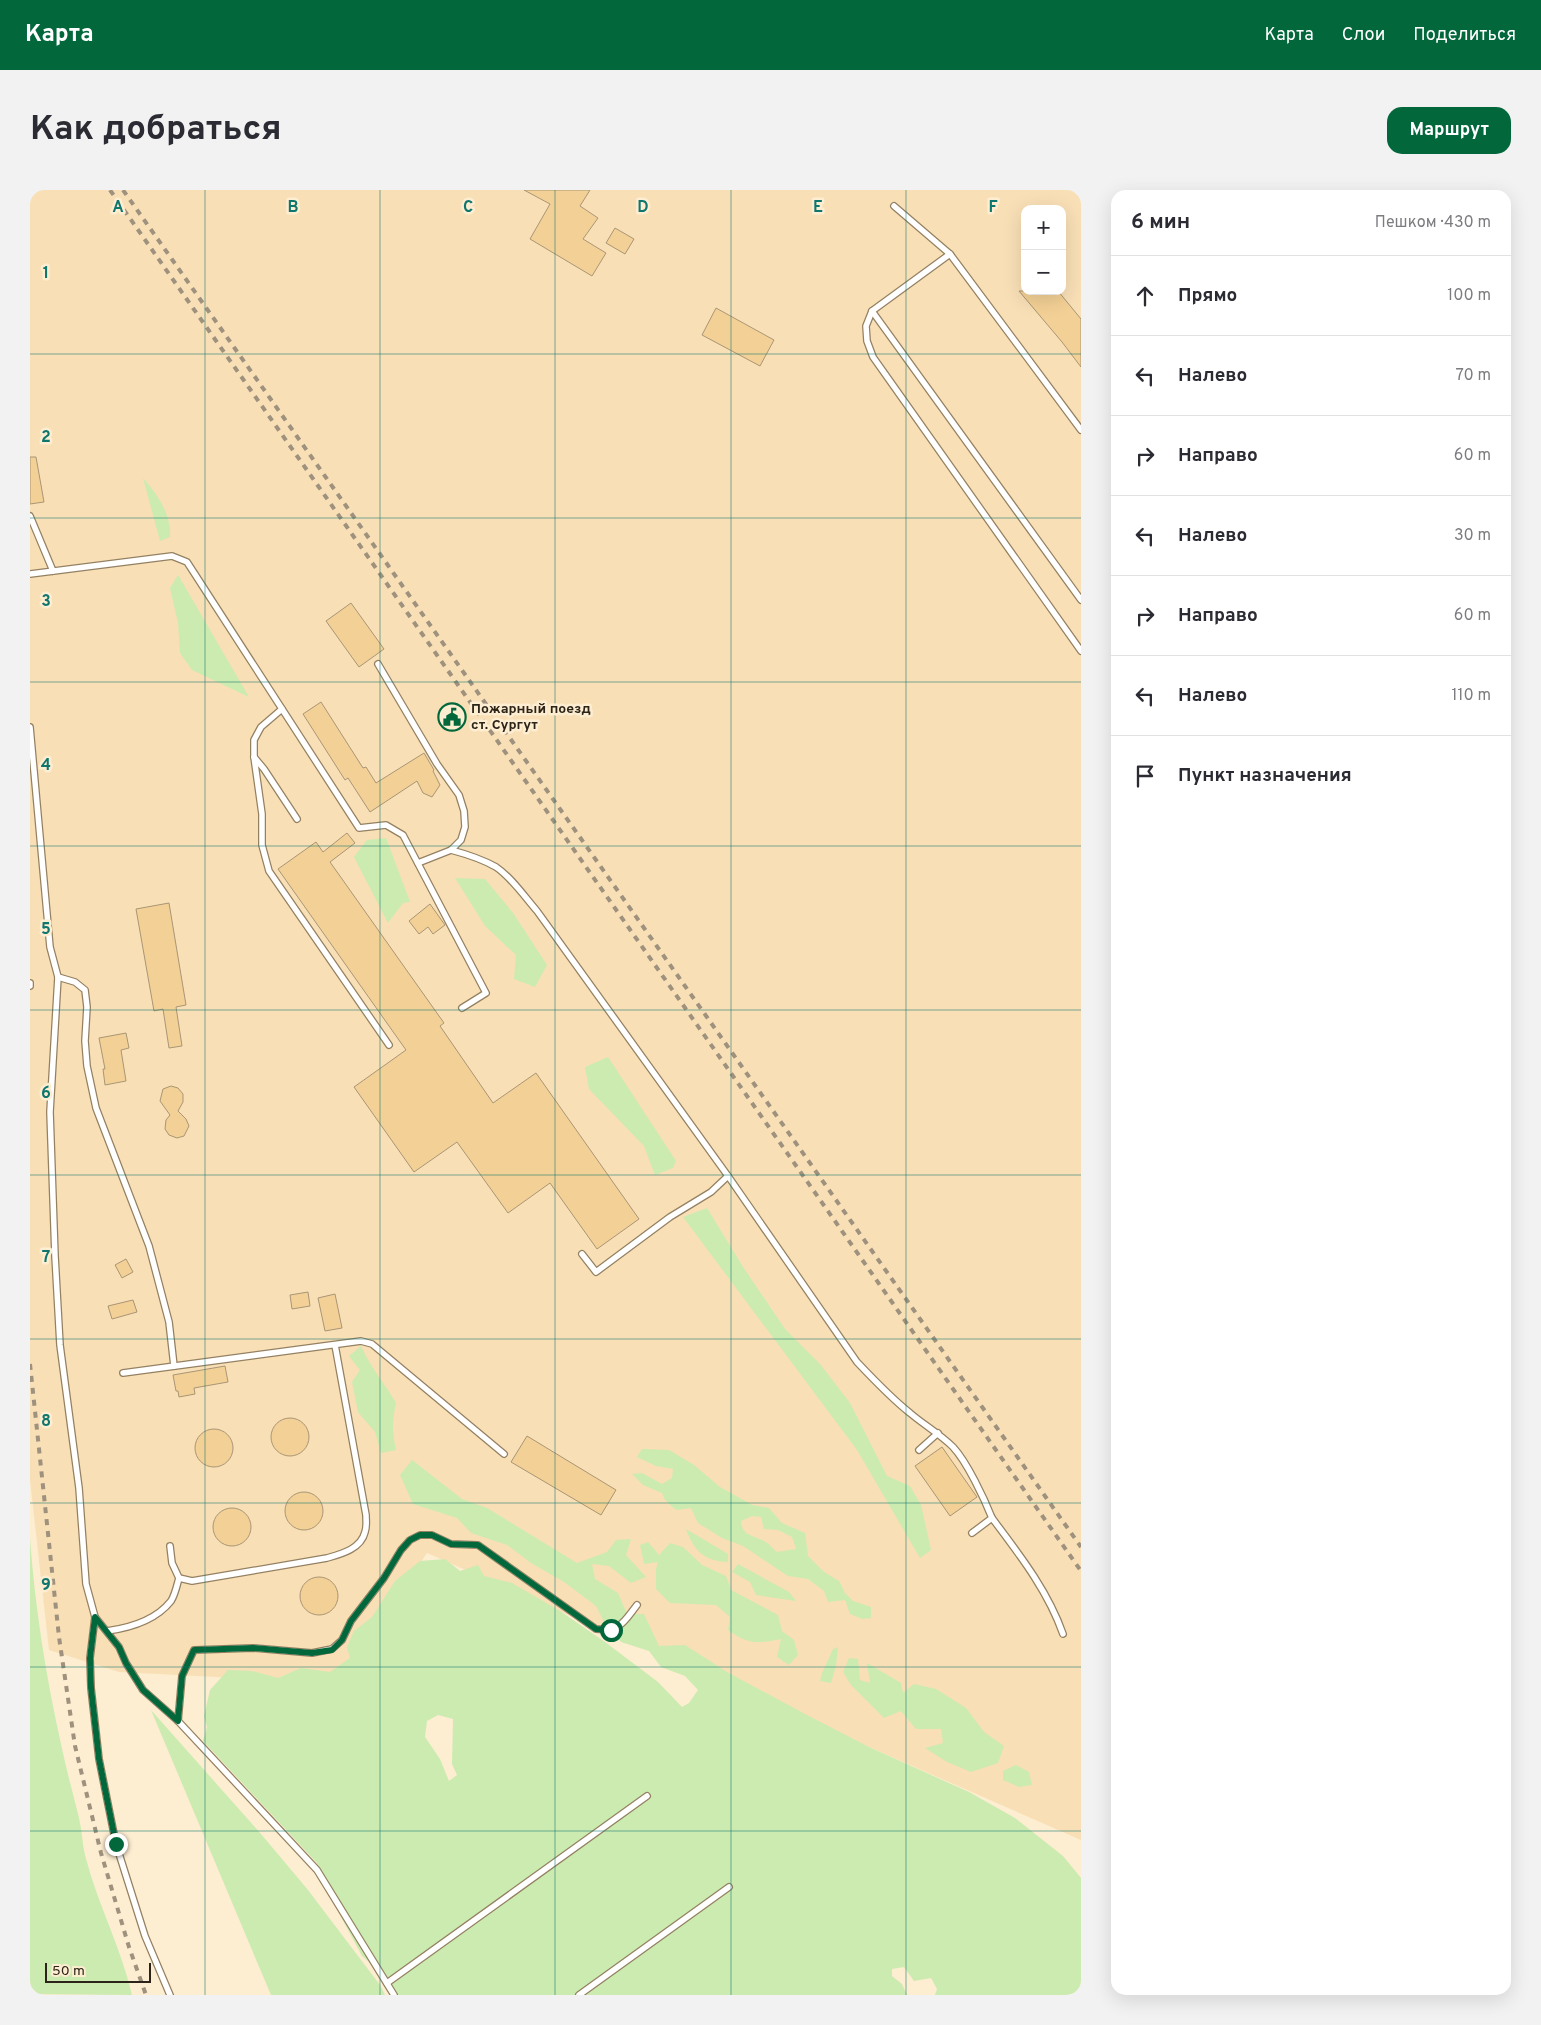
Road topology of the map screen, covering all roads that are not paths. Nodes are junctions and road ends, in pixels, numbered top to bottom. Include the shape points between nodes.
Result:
1 (894, 206) dead end
2 (950, 254) junction
3 (872, 311) junction
4 (1081, 430) edge
5 (30, 516) edge
6 (53, 571) junction
7 (30, 574) edge
8 (1081, 600) edge
9 (1081, 651) edge
10 (378, 664) dead end
11 (282, 709) junction
12 (30, 727) edge
13 (254, 757) junction
14 (296, 820) dead end
15 (451, 850) junction
16 (418, 863) junction
17 (58, 977) junction
18 (462, 1008) dead end
19 (389, 1045) dead end
20 (728, 1176) junction
21 (582, 1254) dead end
22 (334, 1345) junction
23 (174, 1366) junction
24 (123, 1373) dead end
25 (938, 1433) junction
26 (919, 1450) dead end
27 (504, 1454) dead end
28 (992, 1518) junction
29 (972, 1533) dead end
30 (170, 1546) dead end
31 (180, 1578) junction
32 (637, 1605) dead end
33 (95, 1617) junction
34 (107, 1631) junction
35 (1063, 1634) dead end
36 (178, 1721) junction
37 (647, 1796) dead end
38 (729, 1887) dead end
39 (387, 1983) junction
40 (170, 1995) edge
41 (394, 1995) edge
42 (579, 1995) edge

1 - 2 lane
2 - 3 lane
2 - 4 lane
3 - 8 lane
3 - 9 lane via 866,326 873,357
5 - 6 lane
6 - 7 lane
6 - 11 lane via 172,556 187,562
10 - 15 lane via 459,795 465,827 461,840
11 - 13 lane via 260,727 254,740
11 - 16 lane via 360,828 386,826 403,835
12 - 17 lane via 50,946
13 - 14 lane
13 - 19 lane via 262,814 262,846 269,871
15 - 16 lane
15 - 20 lane via 496,867 513,882
16 - 18 lane via 486,993
17 - 23 lane via 75,982 85,990 87,1066 96,1108 150,1246 169,1322
17 - 33 lane via 50,1112 56,1276 60,1345 79,1488 86,1584
20 - 21 lane via 711,1192 670,1217 596,1272
20 - 25 lane via 857,1362 909,1413
22 - 23 lane
22 - 27 lane via 361,1341 372,1344
22 - 31 lane via 366,1515 366,1532 360,1542 348,1552 327,1558 192,1581
23 - 24 lane
25 - 26 lane
25 - 28 lane via 954,1448 984,1497
28 - 29 lane
28 - 35 lane via 1056,1614
30 - 31 lane via 172,1563
31 - 34 lane via 171,1600 157,1613 136,1625
32 - 36 lane via 622,1625 611,1630 596,1629 478,1545 451,1544 432,1535 420,1535 401,1550 351,1621 342,1640 332,1650 312,1653 253,1648 194,1650 182,1676
33 - 34 lane
33 - 40 lane via 90,1658 91,1688 99,1759 114,1835 145,1936
34 - 36 lane via 143,1690
36 - 39 lane via 317,1870
37 - 39 lane
38 - 42 lane
39 - 41 lane

